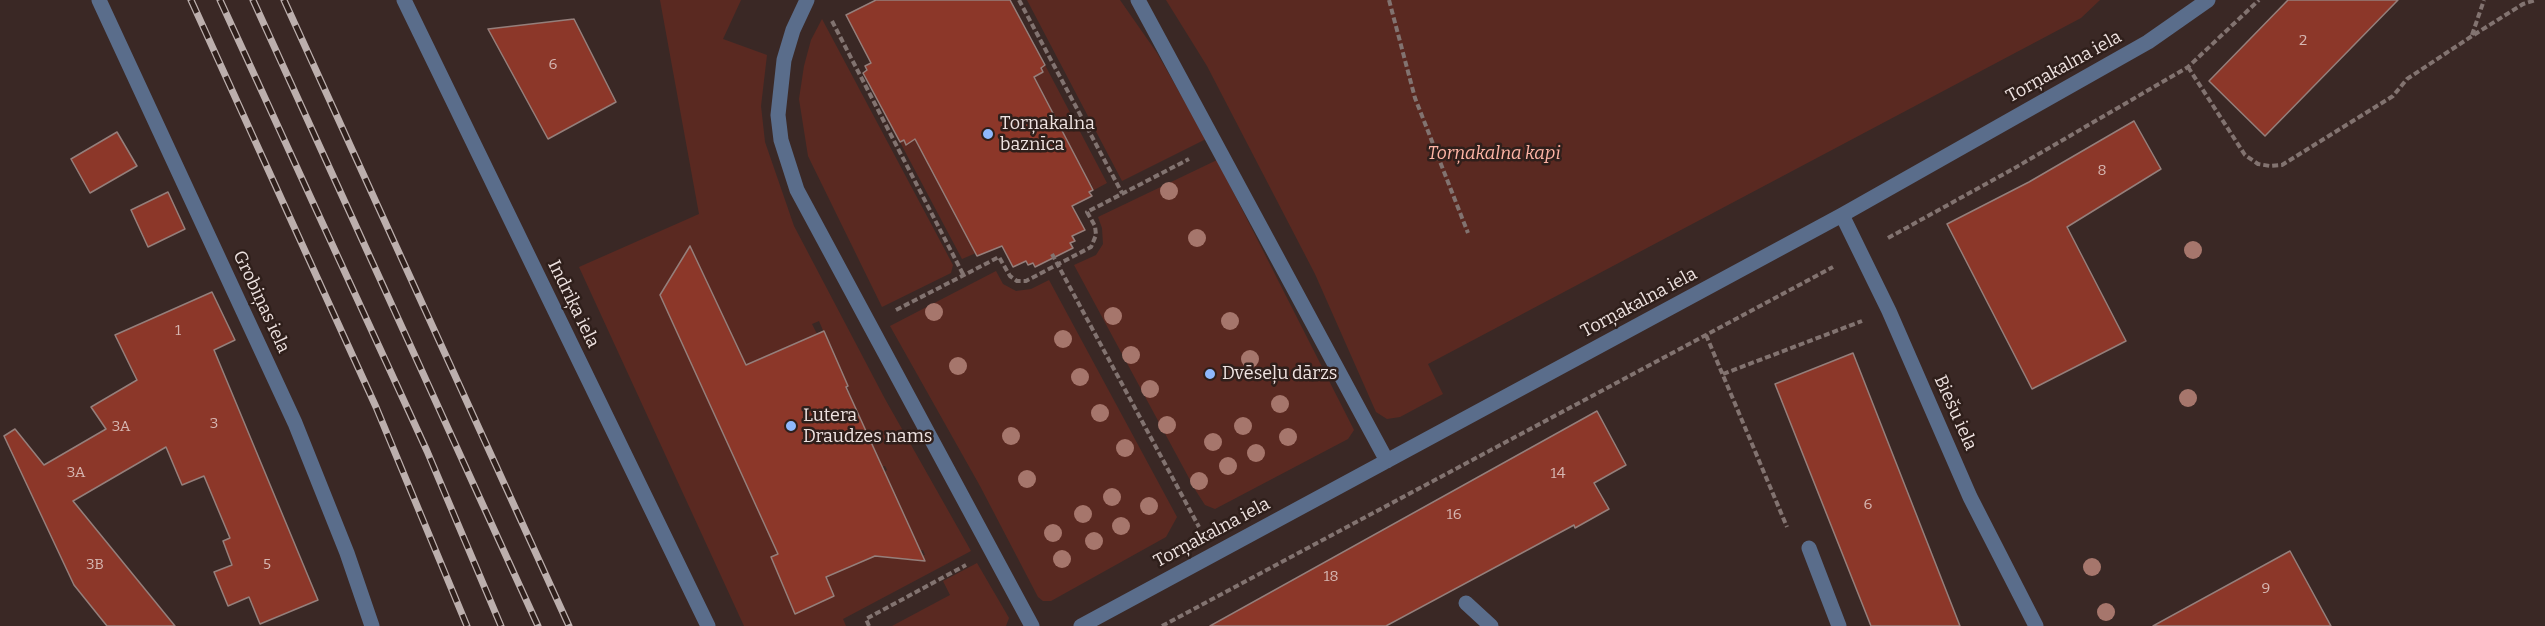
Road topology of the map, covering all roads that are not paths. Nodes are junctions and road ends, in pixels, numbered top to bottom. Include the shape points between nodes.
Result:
1 (99, 0) edge
2 (404, 0) edge
3 (807, 0) edge
4 (1138, 0) edge
5 (2208, 0) edge
6 (1842, 215) junction
7 (1387, 461) junction
8 (1809, 548) road end
9 (1466, 603) dead end
10 (372, 626) edge
11 (708, 626) edge
12 (1032, 626) edge
13 (1081, 626) edge
14 (1491, 626) edge
15 (1839, 626) edge
16 (2036, 626) edge

1 - 10 street, Grobiņas iela via 295,423
2 - 11 street, Indriķa iela
3 - 12 street via 784,60 779,105 781,140 797,190
4 - 7 street
5 - 6 street, Torņakalna iela via 2148,42
6 - 7 street, Torņakalna iela
6 - 16 street, Biešu iela via 1970,496
7 - 13 street, Torņakalna iela
8 - 15 street
9 - 14 street

